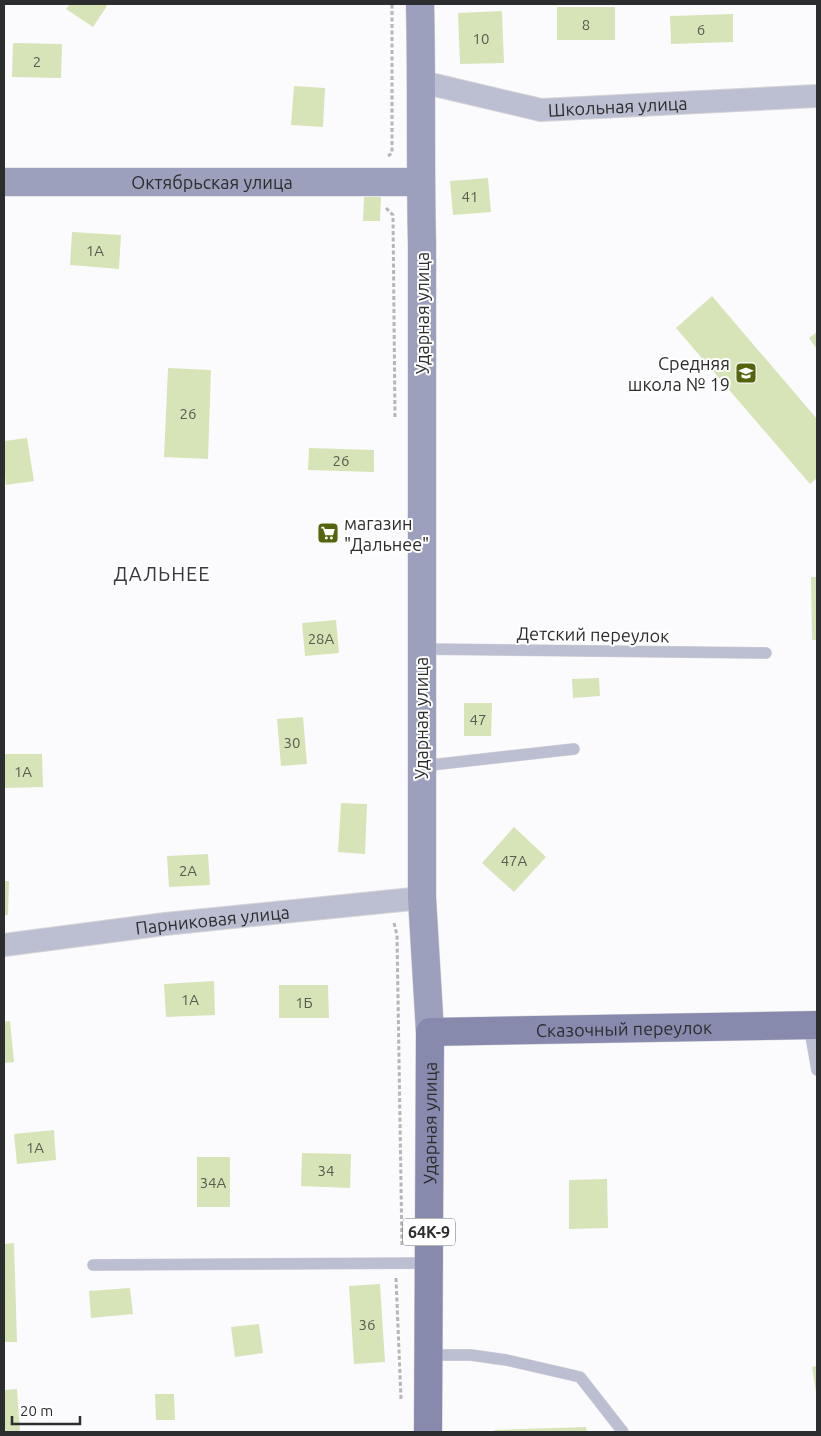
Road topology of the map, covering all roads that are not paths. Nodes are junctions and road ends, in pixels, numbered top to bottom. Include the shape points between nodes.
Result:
1 (420, 4) edge
2 (422, 82) junction
3 (817, 96) edge
4 (4, 182) edge
5 (420, 182) junction
6 (421, 650) junction
7 (766, 653) dead end
8 (574, 749) dead end
9 (421, 766) junction
10 (422, 898) junction
11 (4, 946) edge
12 (813, 1025) edge
13 (430, 1032) junction
14 (817, 1070) edge
15 (429, 1263) junction
16 (93, 1265) dead end
17 (428, 1355) junction
18 (428, 1432) edge
19 (623, 1432) edge

1 - 2 street, Ударная улица
2 - 3 street, Школьная улица via 541,110
2 - 5 street, Ударная улица
4 - 5 street, Октябрьская улица
5 - 6 street, Ударная улица
6 - 7 lane, Детский переулок
6 - 9 street, Ударная улица
8 - 9 lane
9 - 10 street, Ударная улица
10 - 11 street, Парниковая улица via 165,924
10 - 13 street, Ударная улица
12 - 13 main road, Сказочный переулок
12 - 14 lane
13 - 15 main road, Ударная улица / 64К-9
15 - 16 lane
15 - 17 main road, Ударная улица / 64К-9
17 - 18 main road, Ударная улица / 64К-9
17 - 19 lane via 471,1355 506,1360 580,1377

